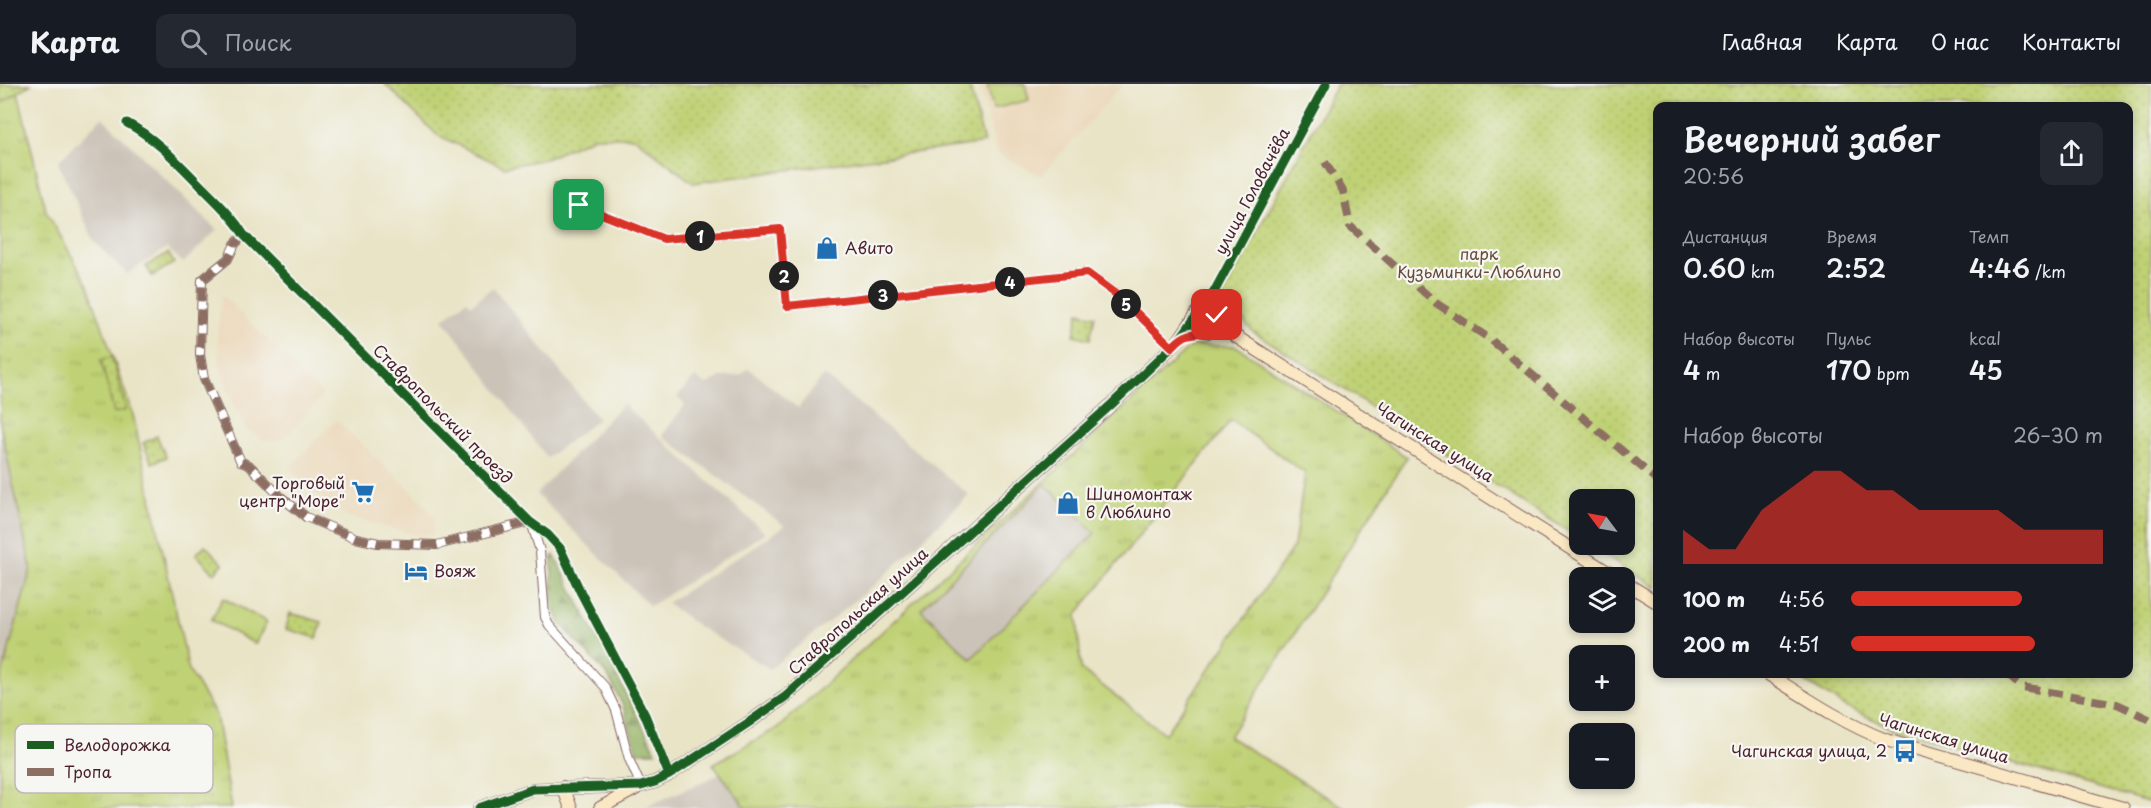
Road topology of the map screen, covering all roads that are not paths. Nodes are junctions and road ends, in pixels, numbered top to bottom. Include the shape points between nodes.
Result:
1 (1326, 84) edge
2 (127, 123) dead end
3 (557, 188) dead end
4 (244, 235) junction
5 (1214, 292) junction
6 (1198, 314) junction
7 (1217, 317) junction
8 (1206, 332) junction
9 (1235, 336) junction
10 (1175, 344) junction
11 (530, 522) junction
12 (1600, 567) edge
13 (1635, 589) edge
14 (1653, 600) edge
15 (1773, 678) edge
16 (669, 775) junction
17 (641, 786) junction
18 (563, 787) junction
19 (479, 808) edge
20 (571, 808) edge
21 (600, 808) edge
22 (2123, 808) edge

1 - 5 street, улица Головачёва
2 - 4 street, Ставропольский проезд via 146,133 185,170
3 - 10 street via 579,205 664,239 780,229 787,306 1087,273
4 - 11 street, Ставропольский проезд
4 - 11 street via 228,259 202,280 200,355 204,380 241,462 306,517 378,543 437,545
5 - 6 street, улица Головачёва
5 - 7 street
6 - 7 street via 1208,309
6 - 8 street via 1198,328
6 - 10 street, Ставропольская улица
7 - 8 street via 1217,326
7 - 9 street, Чагинская улица
8 - 9 street, Чагинская улица
8 - 10 street, Ставропольская улица via 1189,335
9 - 12 street, Чагинская улица
10 - 16 street, Ставропольская улица via 785,697
11 - 16 street, Ставропольский проезд via 560,548 645,715
11 - 17 street, Ставропольский проезд via 540,551 545,617 605,687
13 - 14 street
15 - 22 street, Чагинская улица via 1833,716 1886,740
16 - 17 street, Ставропольская улица
17 - 18 street, Ставропольская улица
17 - 21 street
18 - 19 street, Ставропольская улица via 534,789
18 - 20 street

